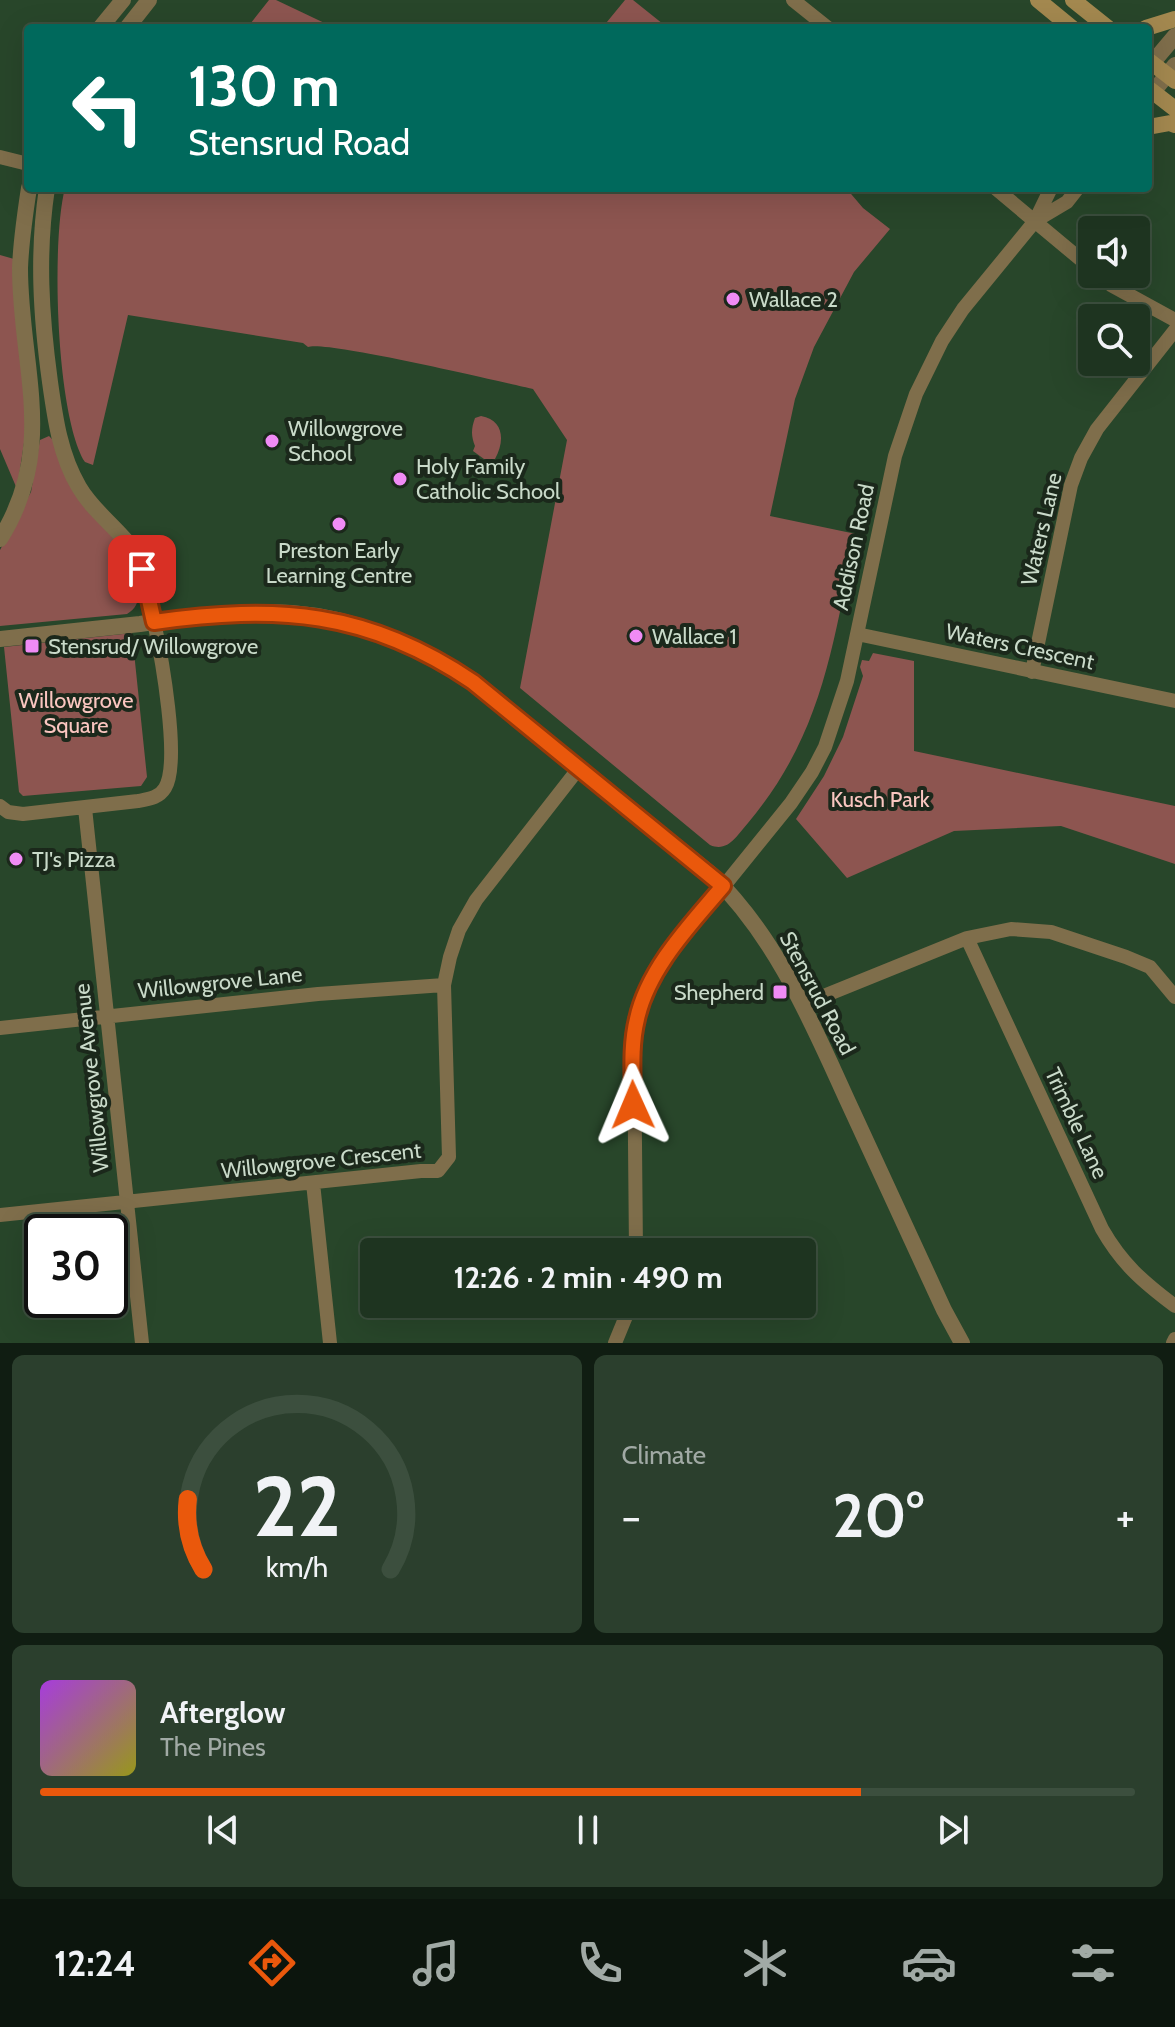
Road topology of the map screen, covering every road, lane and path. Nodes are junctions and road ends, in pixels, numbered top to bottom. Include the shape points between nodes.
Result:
1 (123, 0) edge
2 (149, 0) edge
3 (793, 0) edge
4 (1038, 0) edge
5 (1073, 0) edge
6 (1175, 19) edge
7 (103, 24) edge
8 (130, 24) edge
9 (823, 24) edge
10 (1067, 24) edge
11 (1103, 24) edge
12 (1152, 26) edge
13 (1175, 36) edge
14 (1152, 61) edge
15 (1152, 65) edge
16 (1172, 74) edge
17 (1152, 90) edge
18 (1152, 93) edge
19 (1175, 109) edge
20 (1175, 125) edge
21 (1152, 126) edge
22 (0, 157) edge
23 (24, 163) edge
24 (28, 192) edge
25 (46, 192) edge
26 (1000, 192) edge
27 (1049, 192) edge
28 (1075, 192) edge
29 (1035, 221) junction
30 (1078, 257) edge
31 (1116, 288) edge
32 (1175, 320) edge
33 (1175, 330) edge
34 (0, 539) edge
35 (154, 622) junction
36 (857, 634) junction
37 (0, 639) edge
38 (1032, 672) junction
39 (1175, 701) edge
40 (579, 768) junction
41 (0, 806) edge
42 (85, 808) junction
43 (723, 886) junction
44 (967, 938) junction
45 (444, 985) junction
46 (1175, 997) edge
47 (804, 1004) junction
48 (105, 1016) junction
49 (0, 1028) edge
50 (313, 1183) junction
51 (126, 1201) junction
52 (0, 1215) edge
53 (636, 1238) edge
54 (1175, 1306) edge
55 (625, 1318) edge
56 (142, 1343) edge
57 (330, 1343) edge
58 (615, 1343) edge
59 (962, 1343) edge

1 - 7 street
2 - 8 street
3 - 9 street
4 - 10 main road
5 - 11 main road
6 - 12 main road
13 - 14 street
15 - 16 main road
16 - 17 street
18 - 19 main road
20 - 21 main road
22 - 23 street
24 - 34 street via 20,269 33,437 24,494
25 - 35 street via 39,273 57,434 79,488 136,557
26 - 29 street
27 - 29 street, Addison Road
28 - 29 street, Addison Road
29 - 30 street
29 - 36 street, Addison Road via 963,309 916,394 895,456
31 - 32 street
33 - 38 street, Waters Lane via 1097,429 1081,458
35 - 37 street, Stensrud Road
35 - 40 street, Stensrud Road via 293,613 366,628 456,670
35 - 42 street via 169,728 167,785 154,798
36 - 38 street, Waters Crescent
36 - 43 street, Addison Road via 835,720 812,772
38 - 39 street, Waters Crescent
40 - 43 street, Stensrud Road
40 - 45 street, Willowgrove Crescent via 476,900 459,930
41 - 42 street via 23,814
42 - 48 street, Willowgrove Avenue
43 - 47 street, Stensrud Road via 767,941
43 - 53 street, Addison Road via 660,965 637,1016 632,1057
44 - 46 street via 1011,929 1051,932 1150,967
44 - 47 street
44 - 54 street, Trimble Lane via 1102,1229 1138,1278
45 - 48 street, Willowgrove Lane
45 - 50 street, Willowgrove Crescent via 449,1157 445,1165 438,1171
47 - 59 street, Stensrud Road
48 - 49 street, Willowgrove Lane
48 - 51 street, Willowgrove Avenue
50 - 51 street, Willowgrove Crescent
50 - 57 street
51 - 52 street, Willowgrove Crescent
51 - 56 street, Willowgrove Avenue
55 - 58 street

